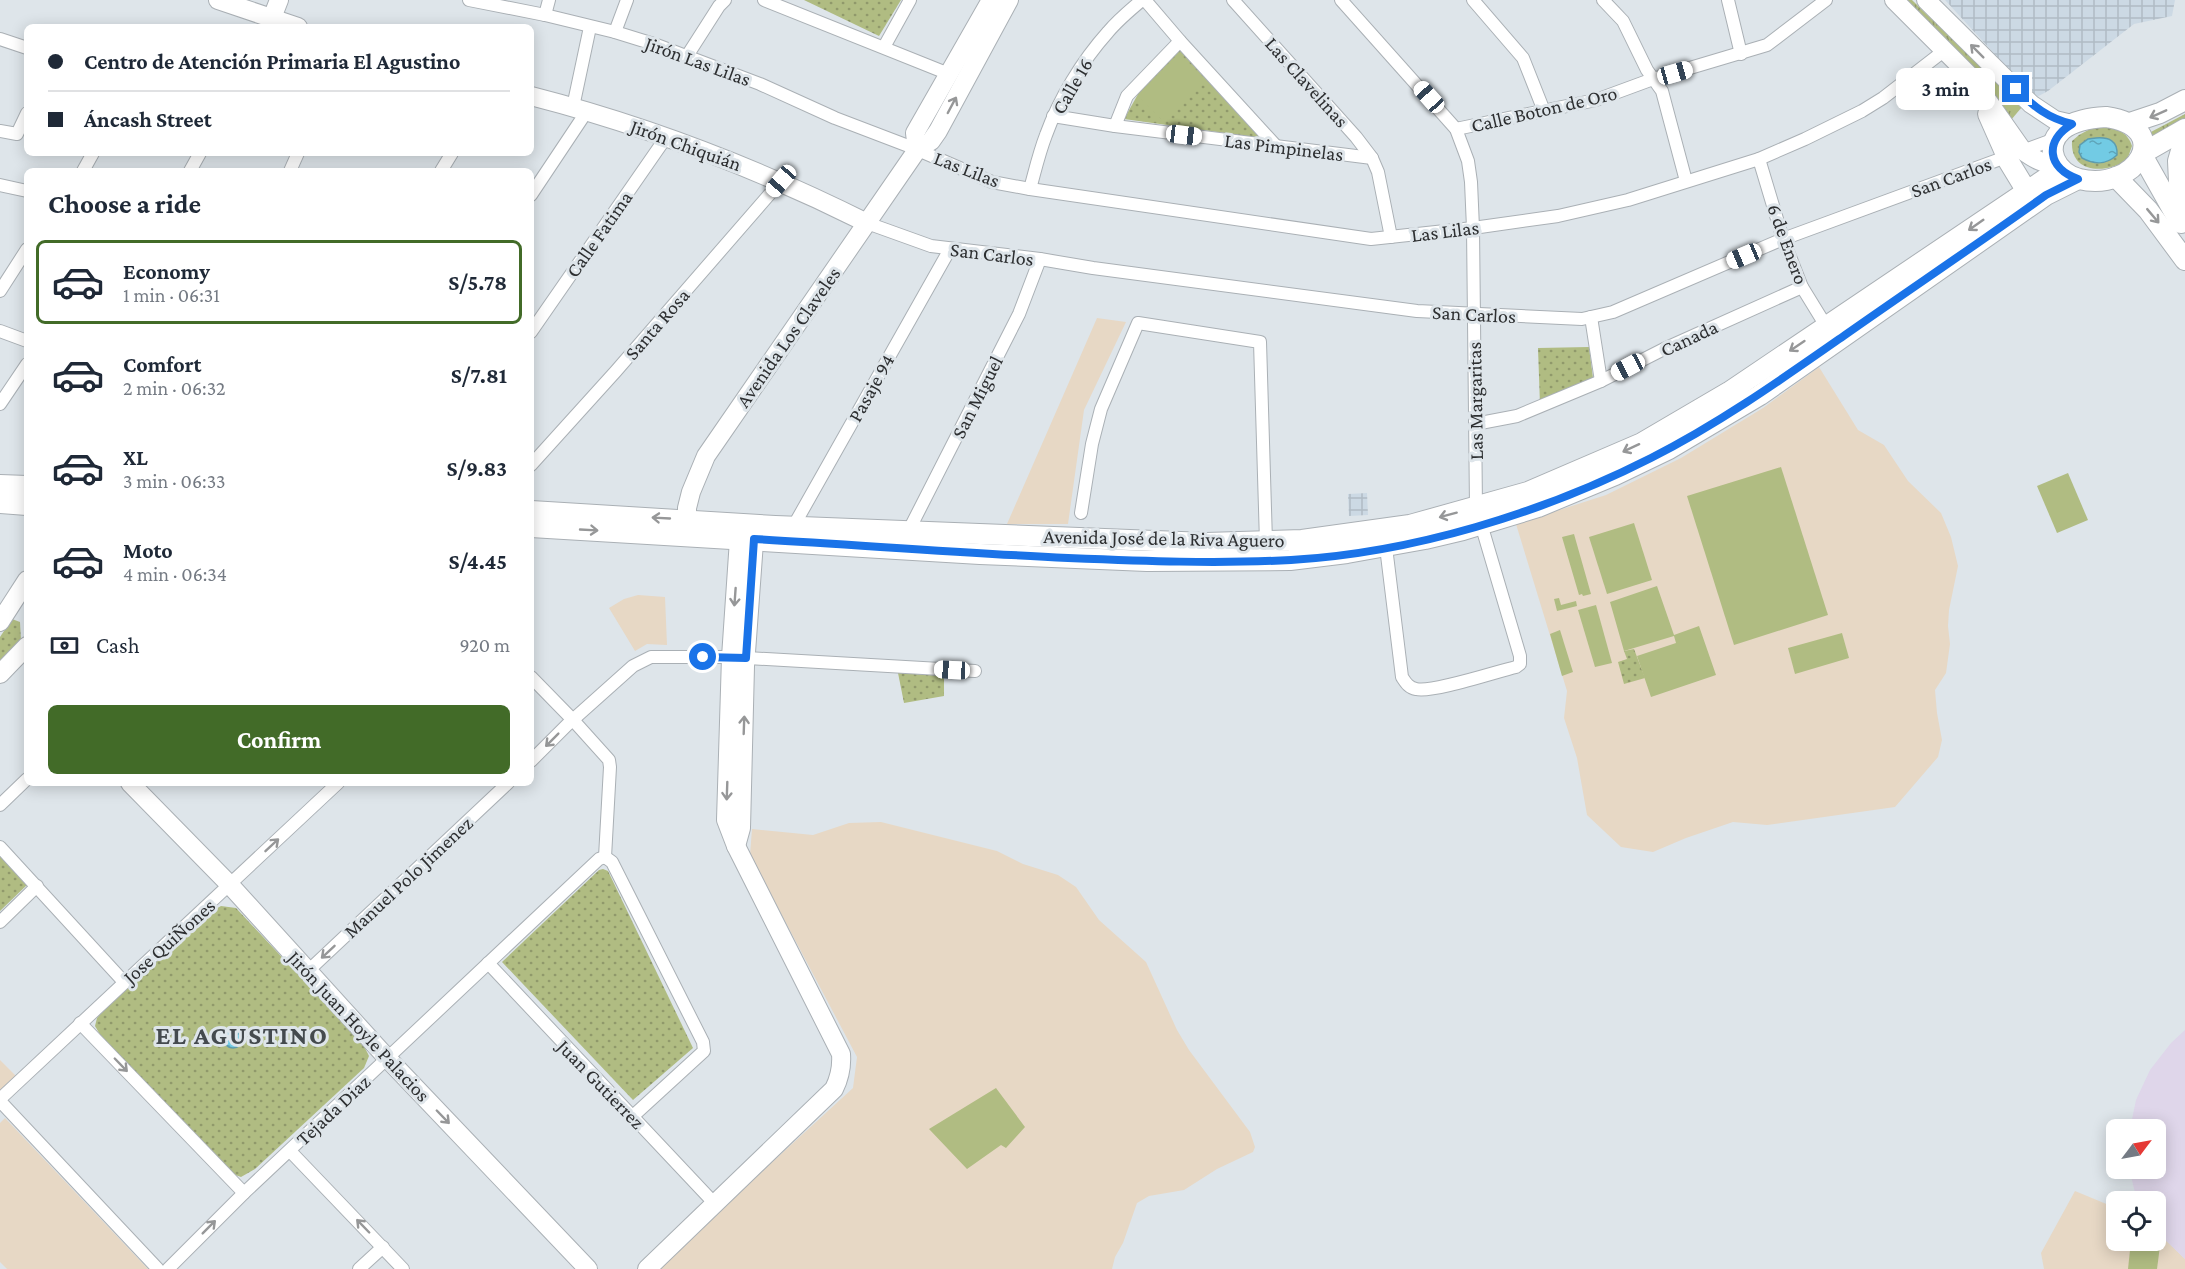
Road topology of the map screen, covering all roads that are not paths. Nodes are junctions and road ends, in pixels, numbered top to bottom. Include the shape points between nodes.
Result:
1 (218, 0) edge
2 (279, 0) edge
3 (469, 0) edge
4 (549, 0) edge
5 (627, 0) edge
6 (725, 0) edge
7 (764, 0) edge
8 (910, 0) edge
9 (991, 0) edge
10 (1009, 0) edge
11 (1144, 0) edge
12 (1233, 0) edge
13 (1341, 0) edge
14 (1473, 0) edge
15 (1603, 0) edge
16 (1728, 0) edge
17 (1826, 0) edge
18 (1894, 0) edge
19 (1926, 0) edge
20 (545, 15) junction
21 (270, 23) edge
22 (590, 27) junction
23 (615, 32) junction
24 (0, 39) edge
25 (1179, 41) junction
26 (24, 47) edge
27 (884, 47) junction
28 (1945, 50) junction
29 (1741, 54) junction
30 (687, 56) junction
31 (949, 74) junction
32 (1653, 79) junction
33 (534, 97) edge
34 (2185, 100) edge
35 (580, 109) junction
36 (1544, 111) junction
37 (1053, 116) junction
38 (24, 119) edge
39 (2130, 123) junction
40 (2072, 124) junction
41 (1115, 126) junction
42 (1456, 129) junction
43 (2185, 129) edge
44 (0, 131) edge
45 (667, 136) junction
46 (2185, 137) edge
47 (2055, 139) junction
48 (1277, 147) junction
49 (917, 150) junction
50 (2014, 154) junction
51 (2143, 154) junction
52 (1372, 158) junction
53 (1759, 159) junction
54 (2059, 167) junction
55 (2116, 177) junction
56 (2078, 179) junction
57 (781, 181) junction
58 (1686, 181) junction
59 (0, 185) edge
60 (1030, 189) junction
61 (24, 190) edge
62 (534, 190) edge
63 (2024, 192) junction
64 (867, 223) junction
65 (2183, 225) edge
66 (1473, 228) junction
67 (1391, 237) junction
68 (1783, 239) junction
69 (950, 249) junction
70 (24, 257) edge
71 (1040, 259) junction
72 (2185, 260) edge
73 (1802, 287) junction
74 (0, 291) edge
75 (1473, 315) junction
76 (1591, 317) junction
77 (1826, 326) junction
78 (534, 328) edge
79 (0, 331) edge
80 (24, 340) edge
81 (24, 368) edge
82 (1601, 381) junction
83 (0, 404) edge
84 (1475, 424) junction
85 (1664, 441) junction
86 (534, 462) edge
87 (0, 485) edge
88 (24, 486) edge
89 (0, 503) edge
90 (24, 505) edge
91 (534, 511) edge
92 (1081, 513) dead end
93 (1479, 516) junction
94 (534, 527) edge
95 (687, 527) junction
96 (794, 527) junction
97 (747, 531) junction
98 (908, 532) junction
99 (844, 537) junction
100 (1266, 542) junction
101 (1386, 547) junction
102 (24, 585) edge
103 (0, 622) edge
104 (24, 649) edge
105 (738, 658) junction
106 (975, 671) dead end
107 (0, 674) edge
108 (534, 680) edge
109 (573, 720) junction
110 (534, 758) edge
111 (24, 782) edge
112 (133, 786) edge
113 (332, 786) edge
114 (505, 786) edge
115 (0, 805) edge
116 (0, 847) edge
117 (605, 857) junction
118 (230, 885) junction
119 (37, 886) junction
120 (0, 922) edge
121 (488, 963) junction
122 (308, 971) junction
123 (124, 982) junction
124 (80, 1023) junction
125 (388, 1059) junction
126 (0, 1100) edge
127 (633, 1116) junction
128 (290, 1151) junction
129 (244, 1192) junction
130 (715, 1204) junction
131 (383, 1247) junction
132 (158, 1269) edge
133 (168, 1269) edge
134 (359, 1269) edge
135 (403, 1269) edge
136 (588, 1269) edge
137 (647, 1269) edge

1 - 21 street
2 - 21 street
3 - 20 street, Jirón Las Lilas
4 - 20 street
5 - 23 street
6 - 30 street
7 - 27 street
8 - 27 street
9 - 31 street, Avenida Los Claveles
49 -> 10 street, Avenida Los Claveles via 938,131
11 - 25 street
11 - 37 street, Calle 16 via 1108,31
12 - 52 street, Las Clavelinas
13 - 42 street, Las Margaritas
14 - 36 street via 1523,58
15 - 32 street via 1623,21
16 - 29 street
17 - 29 street, Calle Boton de Oro via 1767,45
18 - 28 street
40 -> 19 street via 2055,120 2031,104
20 - 22 street, Jirón Las Lilas
22 - 23 street, Jirón Las Lilas
22 - 35 street
23 - 30 street, Jirón Las Lilas
24 - 26 street
25 - 41 street via 1127,96
25 - 48 street
27 - 31 street
28 - 50 street via 1971,77
28 - 53 street, Las Lilas via 1860,112
29 - 32 street, Calle Boton de Oro
30 - 49 street, Jirón Las Lilas
31 - 49 street, Avenida Los Claveles via 915,132
32 - 36 street, Calle Boton de Oro via 1596,100
32 - 58 street via 1662,91
33 - 35 street, Jirón Chiquián
34 -> 39 main road
35 - 45 street, Jirón Chiquián
35 - 62 street
36 - 42 street, Calle Boton de Oro
37 - 41 street, Las Pimpinelas
37 - 60 street, Calle 16
38 - 44 street via 17,134
39 - 40 main road via 2106,117
39 - 51 main road via 2143,141
40 - 47 main road
41 - 48 street, Las Pimpinelas
42 - 66 street, Las Margaritas via 1468,161
43 - 51 main road
45 - 57 street, Jirón Chiquián
45 - 78 street, Calle Fatima
46 - 65 main road via 2178,161
47 - 50 street, San Carlos
47 - 54 main road via 2054,158
48 - 52 street, Las Pimpinelas
49 - 60 street, Las Lilas via 992,182
49 - 64 street, Avenida Los Claveles
50 - 54 street
50 - 63 main road
50 - 68 street, San Carlos
51 - 55 main road via 2133,168
51 - 65 main road
52 - 67 street, Las Clavelinas
53 - 58 street, Las Lilas
53 - 68 street, 6 de Enero
54 - 56 main road
54 - 63 main road, Avenida José de la Riva Aguero
55 - 56 main road
55 -> 72 main road via 2148,210
56 - 85 main road, Avenida José de la Riva Aguero via 2046,195 1760,394
57 - 64 street, Jirón Chiquián
57 - 86 street, Santa Rosa
58 - 66 street, Las Lilas via 1628,200 1558,216
59 - 61 street
60 - 67 street, Las Lilas via 1371,239
63 -> 77 main road, Avenida José de la Riva Aguero
64 - 69 street, San Carlos
64 - 95 street, Avenida Los Claveles via 706,456 691,492
66 - 67 street, Las Lilas
66 - 75 street, Las Margaritas
68 - 73 street, 6 de Enero
68 - 76 street, San Carlos via 1613,312
69 - 71 street, San Carlos
69 - 96 street, Pasaje 94
70 - 74 street
71 - 75 street, San Carlos via 1417,311
71 - 98 street, San Miguel via 1019,314
73 - 77 street, 6 de Enero
73 - 82 street, Canada
75 - 76 street, San Carlos
75 - 84 street, Las Margaritas
76 - 82 street
77 -> 85 main road, Avenida José de la Riva Aguero
79 - 80 street
81 - 83 street
82 - 84 street, Canada via 1517,416
84 - 93 street, Las Margaritas
85 - 93 main road, Avenida José de la Riva Aguero via 1574,493
87 - 88 main road
89 - 90 main road
95 -> 91 main road, Avenida José de la Riva Aguero
92 - 100 street via 1101,408 1138,323 1260,342
93 -> 100 main road, Avenida José de la Riva Aguero
93 - 101 main road, Avenida José de la Riva Aguero
93 - 101 street, Las Margaritas via 1520,656 1516,667 1433,689 1407,685 1402,677
94 -> 95 main road, Avenida José de la Riva Aguero
95 - 97 main road, Avenida José de la Riva Aguero
96 - 97 main road, Avenida José de la Riva Aguero
96 - 99 main road, Avenida José de la Riva Aguero
97 - 99 main road, Avenida José de la Riva Aguero
97 - 105 street
98 - 99 main road, Avenida José de la Riva Aguero
98 - 100 main road, Avenida José de la Riva Aguero
99 - 101 main road, Avenida José de la Riva Aguero via 1015,555 1199,562 1290,560
102 - 103 street
104 - 107 street
105 - 106 street
105 - 109 street via 645,659
105 - 130 street via 735,762 726,820 841,1054 842,1067 834,1089
108 - 109 street
109 -> 110 street
109 - 117 street via 610,767
111 - 115 street
112 - 118 street, Jirón Juan Hoyle Palacios
118 -> 113 street, Jose QuiÑones
114 -> 122 street, Manuel Polo Jimenez
116 - 119 street
117 - 121 street, Tejada Diaz
117 - 127 street via 612,862 704,1050
118 - 122 street, Jirón Juan Hoyle Palacios
118 - 123 street, Jose QuiÑones
119 - 120 street
119 - 123 street
121 - 125 street, Tejada Diaz
121 - 127 street, Juan Gutierrez
122 - 125 street, Jirón Juan Hoyle Palacios
123 - 124 street, Jose QuiÑones
124 - 126 street, Jose QuiÑones
124 -> 129 street
125 - 128 street, Tejada Diaz
125 -> 136 street, Jirón Juan Hoyle Palacios
126 - 132 street
127 - 130 street, Juan Gutierrez
128 - 129 street, Tejada Diaz
131 -> 128 street
133 -> 129 street, Tejada Diaz
130 - 137 street
131 - 134 street
131 - 135 street

